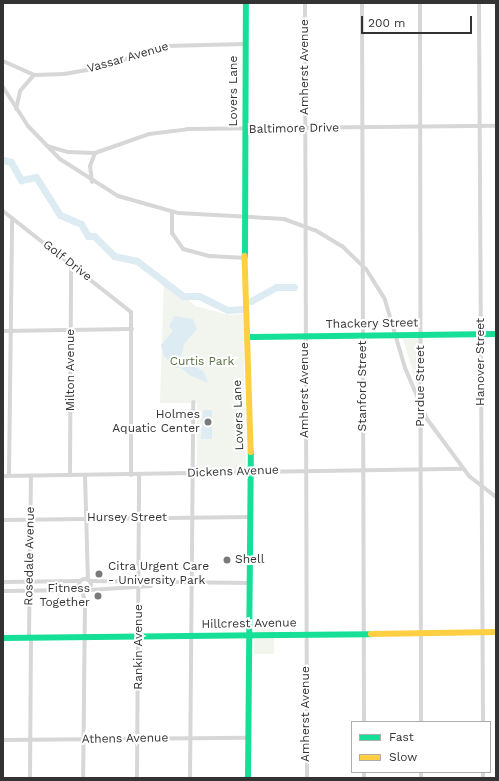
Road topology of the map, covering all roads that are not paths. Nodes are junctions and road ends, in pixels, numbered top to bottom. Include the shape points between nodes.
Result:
1 (246, 3) edge
2 (305, 3) edge
3 (362, 3) edge
4 (420, 3) edge
5 (479, 3) edge
6 (246, 44) junction
7 (3, 61) edge
8 (34, 75) junction
9 (3, 87) edge
10 (16, 109) junction
11 (481, 126) junction
12 (496, 126) edge
13 (420, 127) junction
14 (305, 128) junction
15 (362, 128) junction
16 (245, 129) junction
17 (46, 145) junction
18 (95, 153) junction
19 (92, 182) junction
20 (3, 211) edge
21 (172, 212) junction
22 (244, 216) junction
23 (12, 218) junction
24 (305, 226) junction
25 (246, 258) junction
26 (71, 264) junction
27 (363, 266) junction
28 (132, 329) junction
29 (71, 330) junction
30 (3, 331) edge
31 (10, 331) junction
32 (421, 334) junction
33 (481, 334) junction
34 (496, 334) edge
35 (363, 335) junction
36 (397, 335) junction
37 (305, 336) junction
38 (248, 337) junction
39 (193, 402) dead end
40 (421, 406) junction
41 (421, 469) junction
42 (464, 469) junction
43 (306, 470) junction
44 (363, 470) junction
45 (252, 472) junction
46 (193, 474) junction
47 (70, 475) junction
48 (85, 475) junction
49 (131, 475) junction
50 (139, 475) junction
51 (3, 476) edge
52 (10, 476) junction
53 (30, 476) junction
54 (482, 488) junction
55 (496, 496) edge
56 (251, 517) junction
57 (139, 518) junction
58 (193, 518) junction
59 (31, 519) junction
60 (85, 519) junction
61 (3, 520) edge
62 (86, 569) junction
63 (89, 580) junction
64 (30, 581) junction
65 (81, 581) junction
66 (3, 582) edge
67 (250, 583) junction
68 (193, 584) junction
69 (139, 585) junction
70 (81, 590) junction
71 (89, 590) junction
72 (3, 591) edge
73 (30, 591) junction
74 (85, 601) junction
75 (421, 632) junction
76 (483, 632) junction
77 (496, 632) edge
78 (364, 633) junction
79 (249, 634) junction
80 (306, 634) junction
81 (193, 635) junction
82 (85, 636) junction
83 (139, 636) junction
84 (30, 637) junction
85 (3, 638) edge
86 (364, 721) edge
87 (421, 721) edge
88 (483, 721) edge
89 (191, 738) junction
90 (248, 738) junction
91 (84, 739) junction
92 (138, 739) junction
93 (3, 740) edge
94 (30, 740) junction
95 (30, 778) edge
96 (84, 778) edge
97 (137, 778) edge
98 (190, 778) edge
99 (248, 778) edge
100 (307, 778) edge

1 - 6 main road, Lovers Lane
2 - 14 street, Amherst Avenue
3 - 15 street, Stanford Street
4 - 13 street, Purdue Street
5 - 11 street, Hanover Street
6 - 8 street, Vassar Avenue via 176,45 87,70
6 - 16 main road, Lovers Lane
7 - 8 street, Vassar Avenue
8 - 10 street via 20,91
9 - 10 street
10 - 17 street
11 - 12 street, Baltimore Drive
11 - 13 street, Baltimore Drive
11 - 33 street, Hanover Street
13 - 15 street, Baltimore Drive
13 - 32 street, Purdue Street
14 - 15 street, Baltimore Drive
14 - 16 street, Baltimore Drive
14 - 24 street, Amherst Avenue
15 - 27 street, Stanford Street
16 - 18 street, Baltimore Drive via 167,131
16 - 22 main road, Lovers Lane
17 - 18 street, Baltimore Drive via 68,152
17 - 19 street
18 - 19 street via 90,166
19 - 21 street via 128,200
20 - 23 street, Golf Drive
21 - 22 street
21 - 25 street via 172,233 183,249 210,256
22 - 24 street via 276,218
22 - 25 main road, Lovers Lane
23 - 26 street, Golf Drive
23 - 31 street
24 - 27 street via 334,240
24 - 37 street, Amherst Avenue
25 - 38 main road, Lovers Lane
26 - 28 street, Golf Drive via 131,312
26 - 29 street, Milton Avenue
27 - 35 street, Stanford Street
27 - 36 street via 388,304
28 - 29 street
28 - 49 street
29 - 31 street
29 - 47 street, Milton Avenue
30 - 31 street
31 - 52 street
32 - 33 main road, Thackery Street
32 - 36 main road, Thackery Street
32 - 40 street, Purdue Street
33 - 34 main road, Thackery Street
33 - 54 street, Hanover Street
35 - 36 main road, Thackery Street
35 - 37 main road, Thackery Street
35 - 44 street, Stanford Street
36 - 40 street via 405,368
37 - 38 main road, Thackery Street
37 - 43 street, Amherst Avenue
38 - 45 main road, Lovers Lane
39 - 46 street
40 - 41 street, Purdue Street
40 - 42 street
41 - 42 street, Dickens Avenue
41 - 44 street, Dickens Avenue
41 - 75 street, Purdue Street
42 - 54 street
43 - 44 street, Dickens Avenue
43 - 45 street, Dickens Avenue
43 - 80 street, Amherst Avenue
44 - 78 street, Stanford Street
45 - 46 street, Dickens Avenue
45 - 56 main road, Lovers Lane
46 - 50 street, Dickens Avenue
46 - 58 street
47 - 48 street, Dickens Avenue
47 - 53 street, Dickens Avenue
48 - 49 street, Dickens Avenue
48 - 60 street
49 - 50 street, Dickens Avenue
50 - 57 street, Rankin Avenue
51 - 52 street, Dickens Avenue
52 - 53 street, Dickens Avenue
53 - 59 street, Rosedale Avenue
54 - 55 street
54 - 76 street, Hanover Street
56 - 58 street, Hursey Street
56 - 67 main road, Lovers Lane
57 - 58 street, Hursey Street
57 - 60 street, Hursey Street
57 - 69 street, Rankin Avenue
58 - 68 street
59 - 60 street, Hursey Street
59 - 61 street, Hursey Street
59 - 64 street, Rosedale Avenue
60 - 62 street
62 - 63 street
62 - 65 street
63 - 65 street
63 - 69 street
63 - 71 street
64 - 65 street
64 - 66 street
64 - 73 street, Rosedale Avenue
65 - 70 street
67 - 68 street
67 - 79 main road, Lovers Lane
68 - 69 street
68 - 81 street
69 - 71 street
69 - 83 street, Rankin Avenue
70 - 71 street
70 - 73 street
70 - 74 street
71 - 74 street
72 - 73 street
73 - 84 street, Rosedale Avenue
74 - 82 street
75 - 76 main road, Hillcrest Avenue
75 - 78 main road, Hillcrest Avenue
75 - 87 street, Purdue Street
76 - 77 main road, Hillcrest Avenue
76 - 88 street, Hanover Street
78 - 80 main road, Hillcrest Avenue
78 - 86 street, Stanford Street
79 - 80 main road, Hillcrest Avenue
79 - 81 main road, Hillcrest Avenue
79 - 90 main road, Lovers Lane
80 - 100 street, Amherst Avenue
81 - 83 main road, Hillcrest Avenue
81 - 89 street
82 - 83 main road, Hillcrest Avenue
82 - 84 main road, Hillcrest Avenue
82 - 91 street
83 - 92 street, Rankin Avenue
84 - 85 main road, Hillcrest Avenue
84 - 94 street, Rosedale Avenue
89 - 90 street, Athens Avenue
89 - 92 street, Athens Avenue
89 - 98 street
90 - 99 main road, Lovers Lane
91 - 92 street, Athens Avenue
91 - 94 street, Athens Avenue
91 - 96 street
92 - 97 street, Rankin Avenue
93 - 94 street, Athens Avenue
94 - 95 street, Rosedale Avenue

